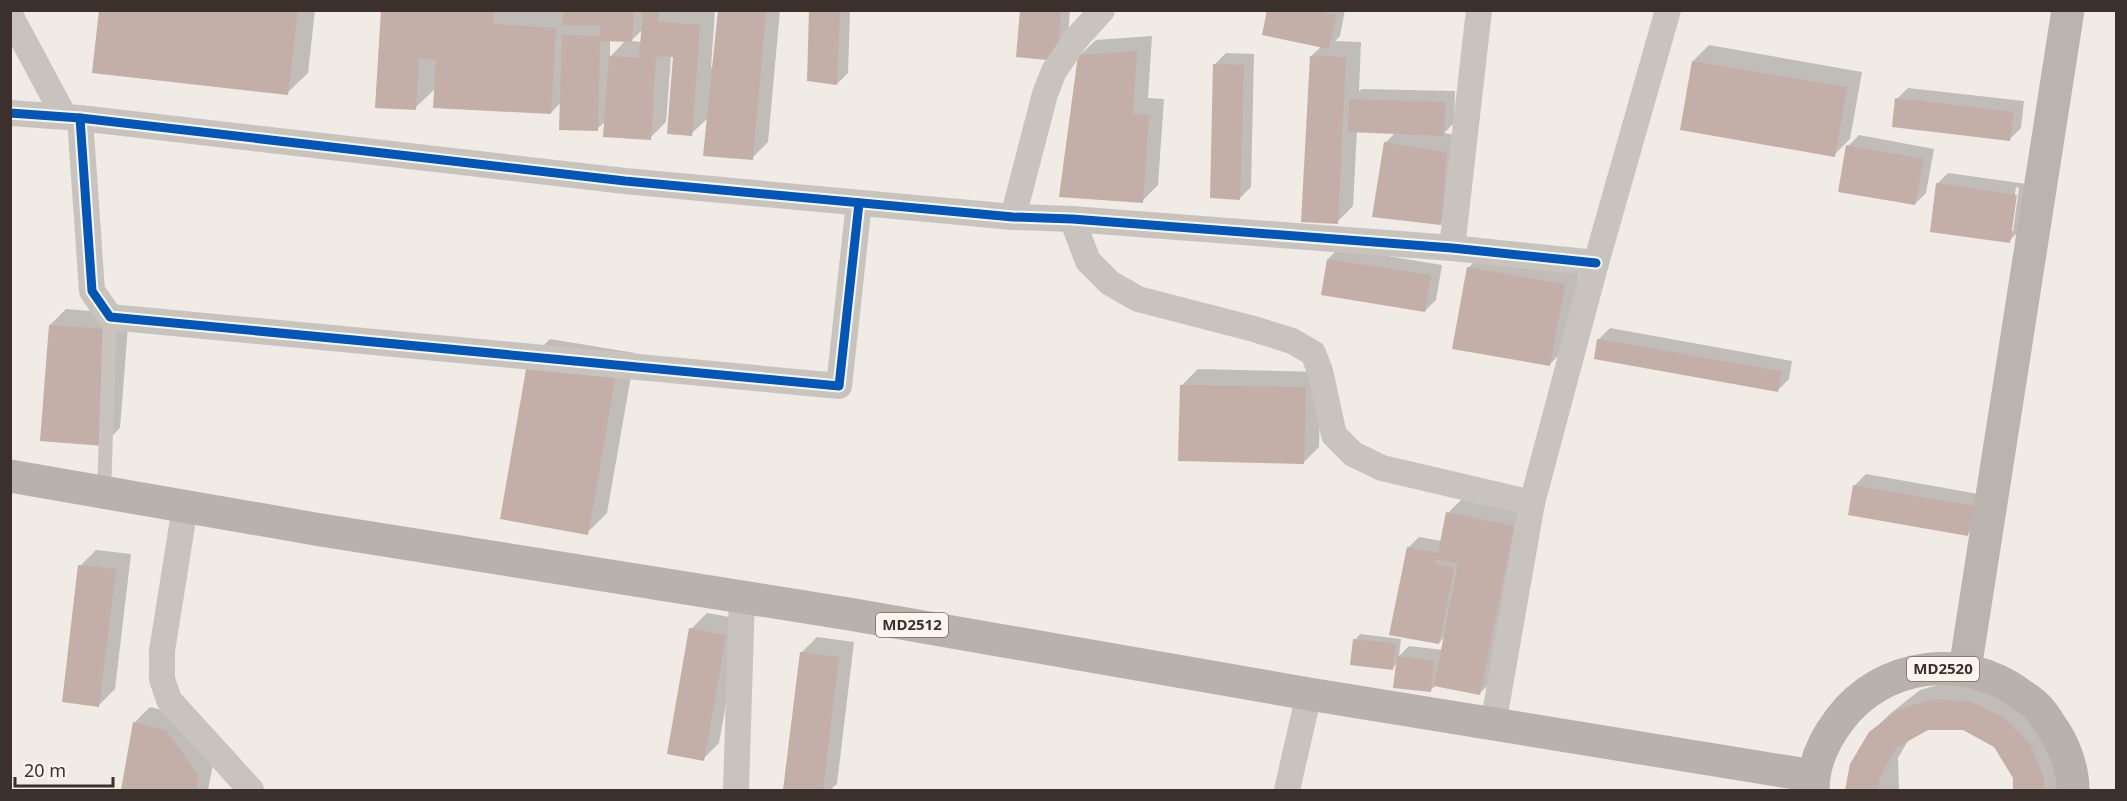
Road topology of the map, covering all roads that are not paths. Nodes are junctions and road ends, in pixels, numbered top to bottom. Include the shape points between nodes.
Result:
1 (1102, 10) edge
2 (1479, 10) edge
3 (1668, 10) edge
4 (2068, 10) edge
5 (10, 15) edge
6 (10, 113) edge
7 (72, 117) junction
8 (860, 203) junction
9 (1013, 217) junction
10 (1072, 219) junction
11 (1452, 248) junction
12 (1596, 263) junction
13 (110, 317) junction
14 (10, 476) edge
15 (104, 492) junction
16 (1532, 503) junction
17 (185, 507) junction
18 (742, 597) junction
19 (1965, 669) junction
20 (1309, 694) junction
21 (1493, 725) junction
22 (1813, 783) edge
23 (251, 790) edge
24 (736, 790) edge
25 (1287, 790) edge
26 (2073, 790) edge

1 - 9 street via 1054,71
2 - 11 street
3 - 12 street
4 - 19 main road, MD2520
5 - 7 street
6 - 7 street
7 - 8 street via 625,181
7 - 13 street via 92,291
8 - 9 street
8 - 13 street via 839,386
9 - 10 street
10 - 11 street
10 - 16 street via 1088,261 1110,283 1138,299 1254,329 1314,353 1334,435 1353,454 1382,468
11 - 12 street
12 - 16 street
13 - 15 lane
14 - 15 main road, MD2512
15 - 17 main road, MD2512
16 - 21 street
17 - 18 main road, MD2512
17 - 23 street via 162,651 162,679 169,700
18 - 20 main road, MD2512
18 - 24 street
19 - 22 main road, MD2520 via 1924,669 1885,680 1851,704 1826,737
19 - 26 main road, MD2520 via 2004,682 2038,707 2061,741
20 - 21 main road, MD2512
20 - 25 street
21 - 22 main road, MD2512

